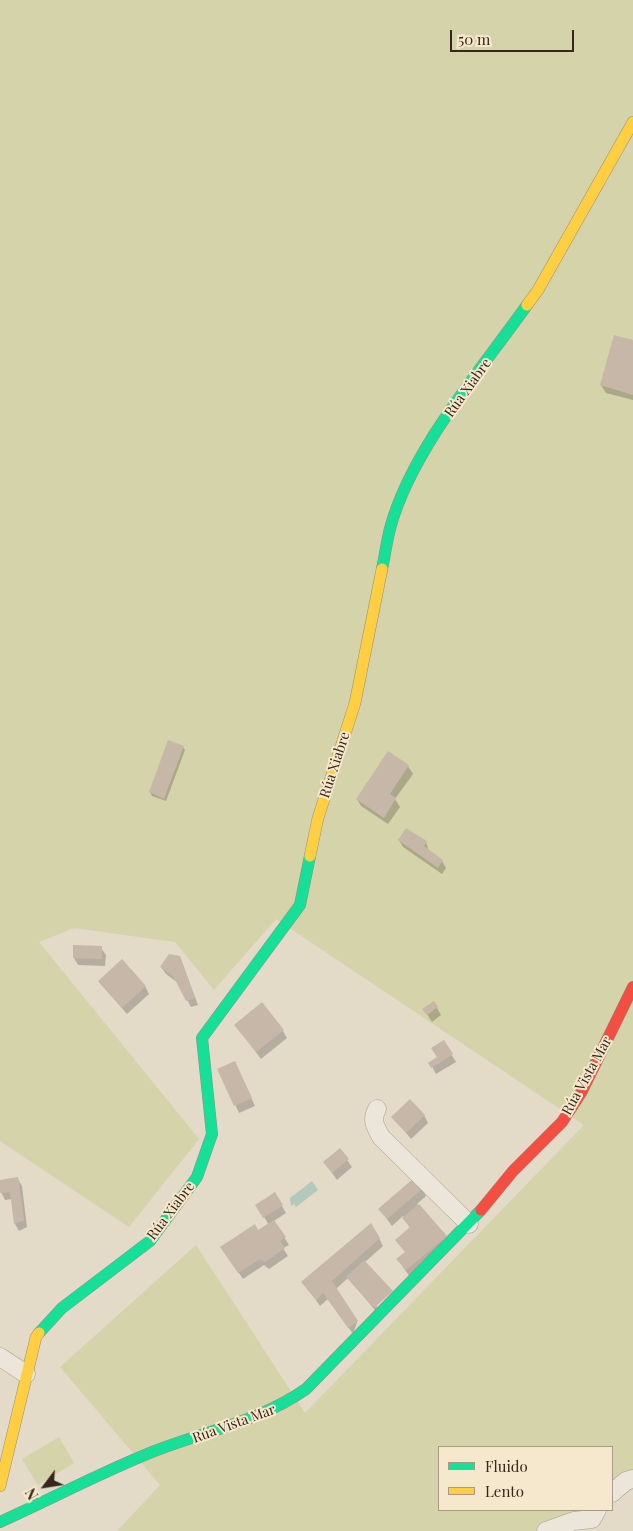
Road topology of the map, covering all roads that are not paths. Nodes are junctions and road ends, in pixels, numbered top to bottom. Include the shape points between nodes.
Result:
1 (633, 122) edge
2 (633, 987) edge
3 (378, 1109) dead end
4 (469, 1224) junction
5 (0, 1357) edge
6 (26, 1374) junction
7 (633, 1479) edge
8 (0, 1486) edge
9 (613, 1492) edge
10 (596, 1511) edge
11 (0, 1522) edge
12 (546, 1531) edge

1 - 6 street, Rúa Xiabre via 538,290 437,431 412,473 391,524 355,703 318,818 300,905 202,1038 212,1134 197,1177 150,1241 62,1308 36,1337
2 - 4 street, Rúa Vista Mar via 581,1093 562,1122 513,1171
3 - 4 street via 373,1116 381,1137
4 - 11 street, Rúa Vista Mar via 306,1389 287,1404 240,1425 154,1452
5 - 6 street
6 - 8 street, Rúa Xiabre
7 - 9 street
10 - 12 street via 592,1519 574,1521

